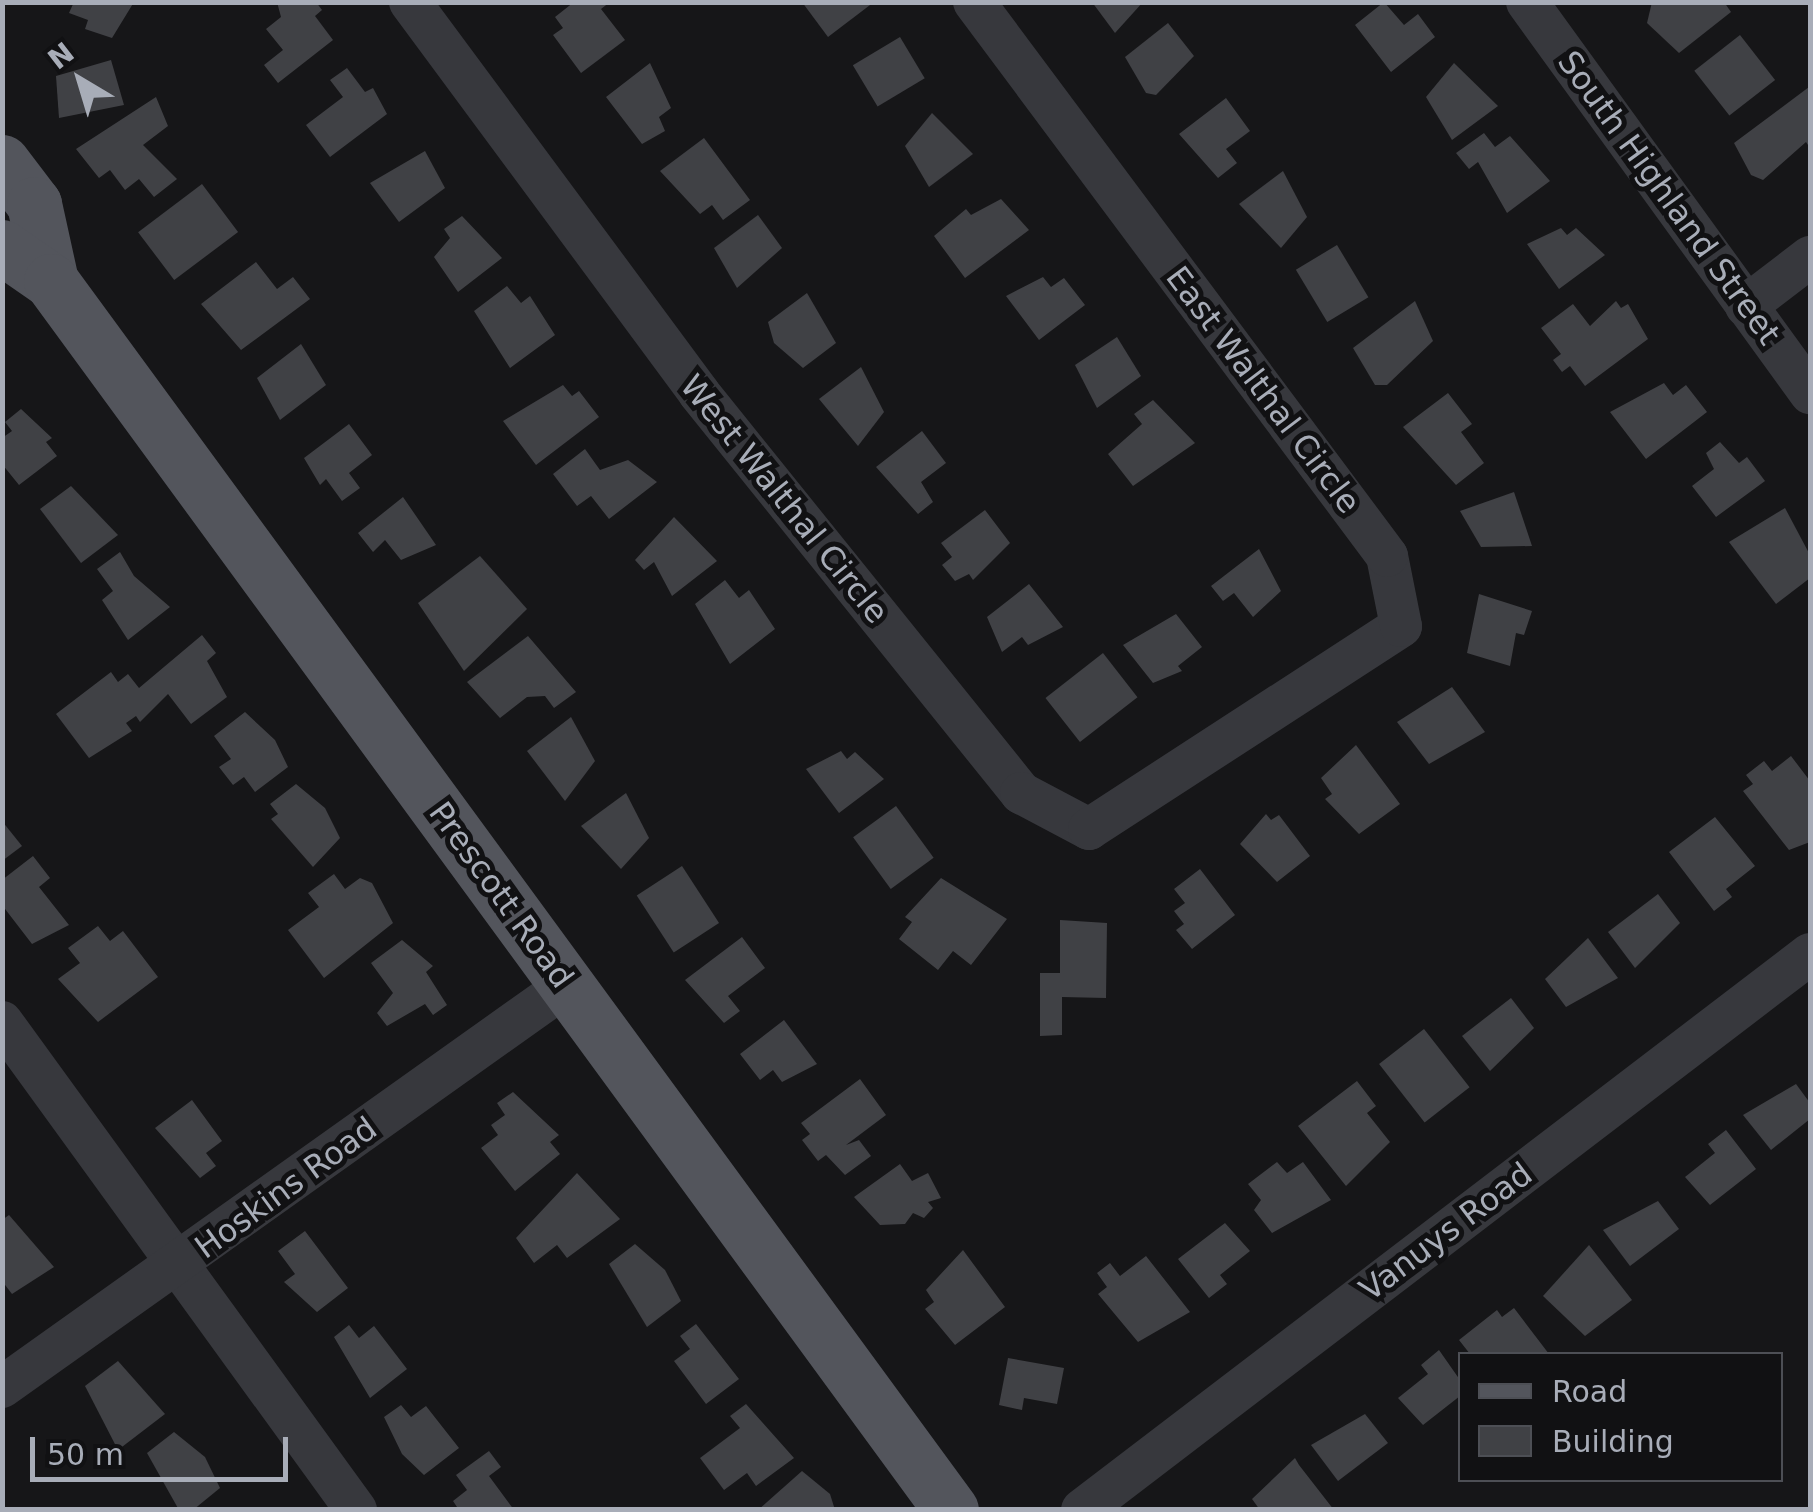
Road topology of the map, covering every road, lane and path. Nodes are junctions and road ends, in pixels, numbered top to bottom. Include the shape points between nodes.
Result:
1 (410, 2) edge
2 (974, 2) edge
3 (1527, 2) edge
4 (2, 162) edge
5 (2, 248) edge
6 (1810, 257) edge
7 (51, 281) junction
8 (1746, 306) junction
9 (1810, 393) edge
10 (1231, 741) joint
11 (1810, 954) edge
12 (566, 985) junction
13 (2, 1022) edge
14 (178, 1266) junction
15 (2, 1387) edge
16 (356, 1510) edge
17 (951, 1510) edge
18 (1082, 1510) edge

1 - 10 street, West Walthal Circle via 698,393 1020,793 1089,828
2 - 10 street, East Walthal Circle via 1387,556 1401,626
3 - 8 street, South Highland Street
4 - 7 main road, Prescott Road via 34,204
5 - 7 main road, Prescott Road
6 - 8 street
7 - 12 main road, Prescott Road
8 - 9 street, South Highland Street
11 - 18 street, Vanuys Road
12 - 14 street, Hoskins Road
12 - 17 main road, Prescott Road
13 - 14 street
14 - 15 street, Hoskins Road
14 - 16 street

